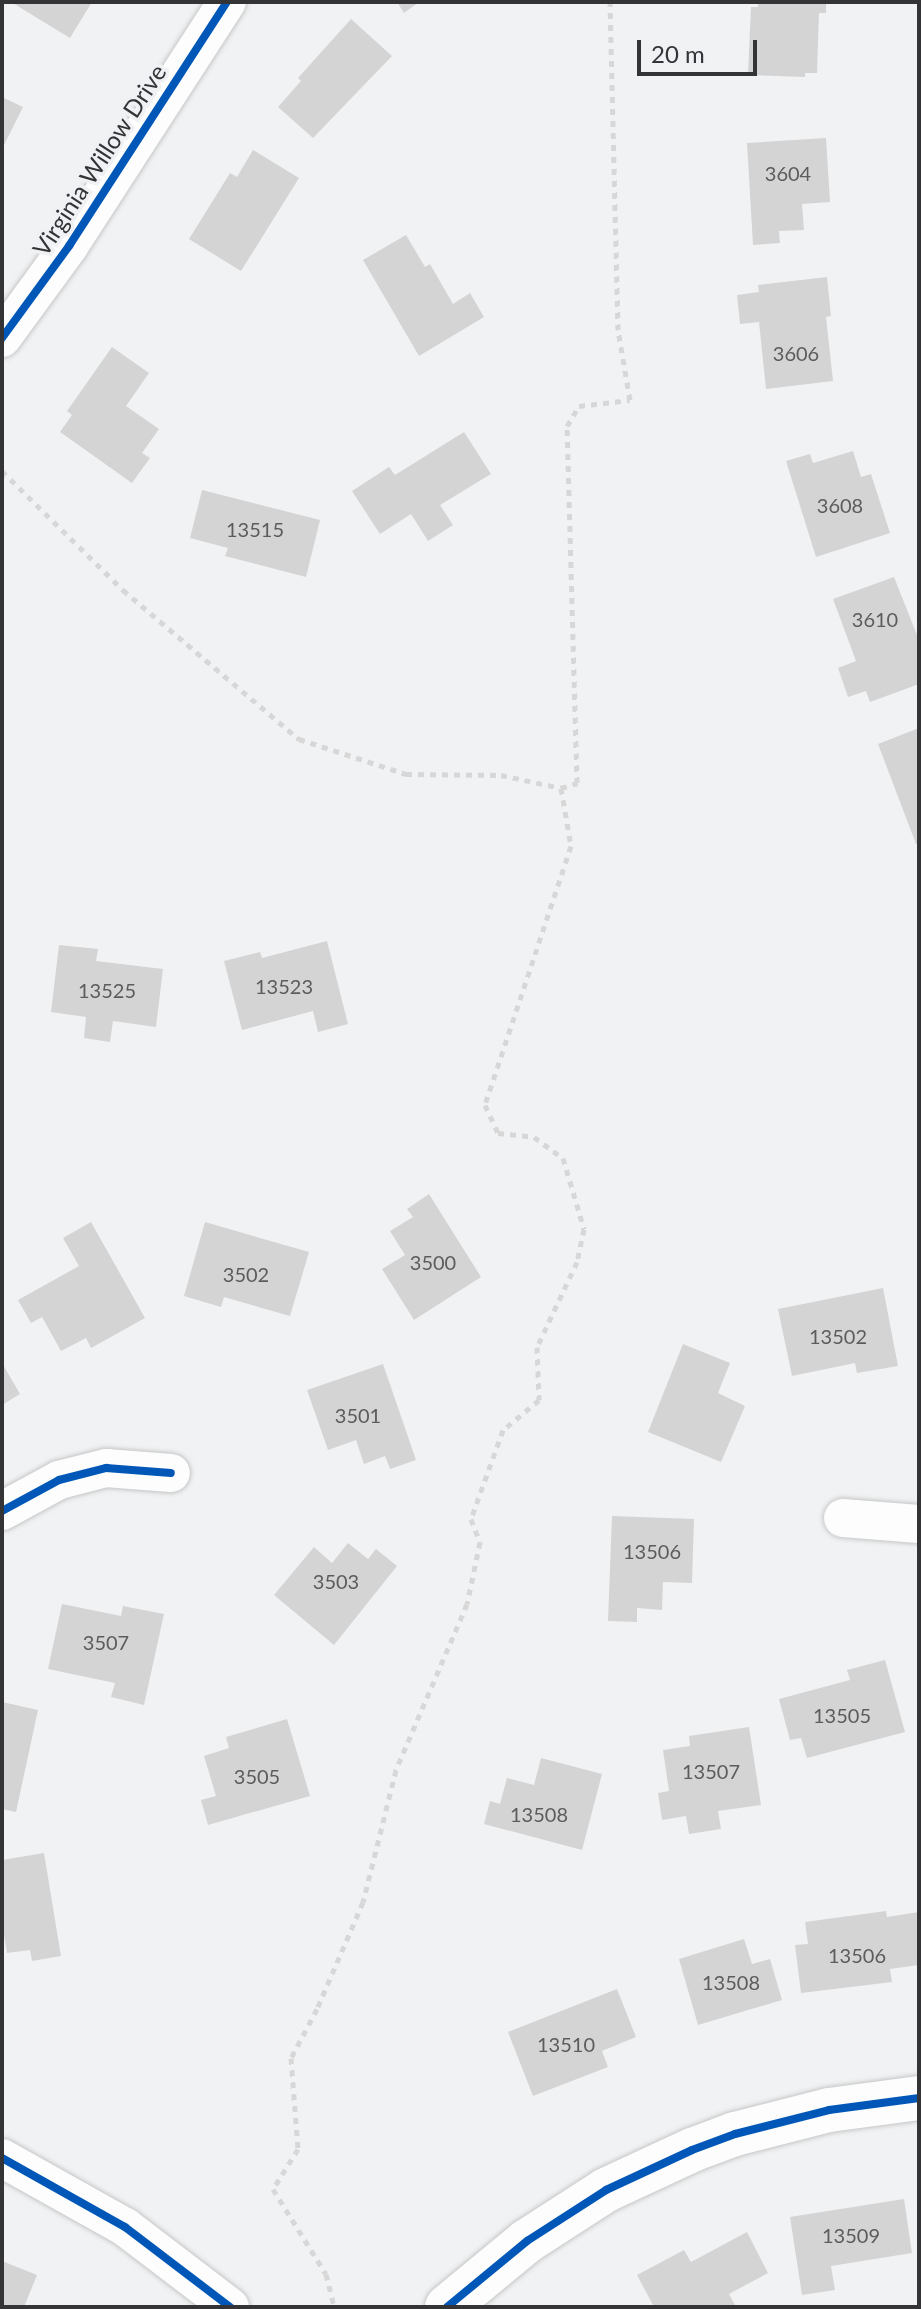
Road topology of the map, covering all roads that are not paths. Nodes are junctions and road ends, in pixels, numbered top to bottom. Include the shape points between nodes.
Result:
1 (227, 2) edge
2 (2, 338) edge
3 (171, 1473) dead end
4 (2, 1511) edge
5 (843, 1518) dead end
6 (919, 1524) edge
7 (919, 2098) edge
8 (2, 2158) edge
9 (230, 2307) edge
10 (447, 2307) edge

1 - 2 street, Virginia Willow Drive via 69,246
3 - 4 street via 106,1468 59,1480
5 - 6 street
7 - 10 street via 829,2110 692,2150 606,2190 540,2232
8 - 9 street via 125,2227

